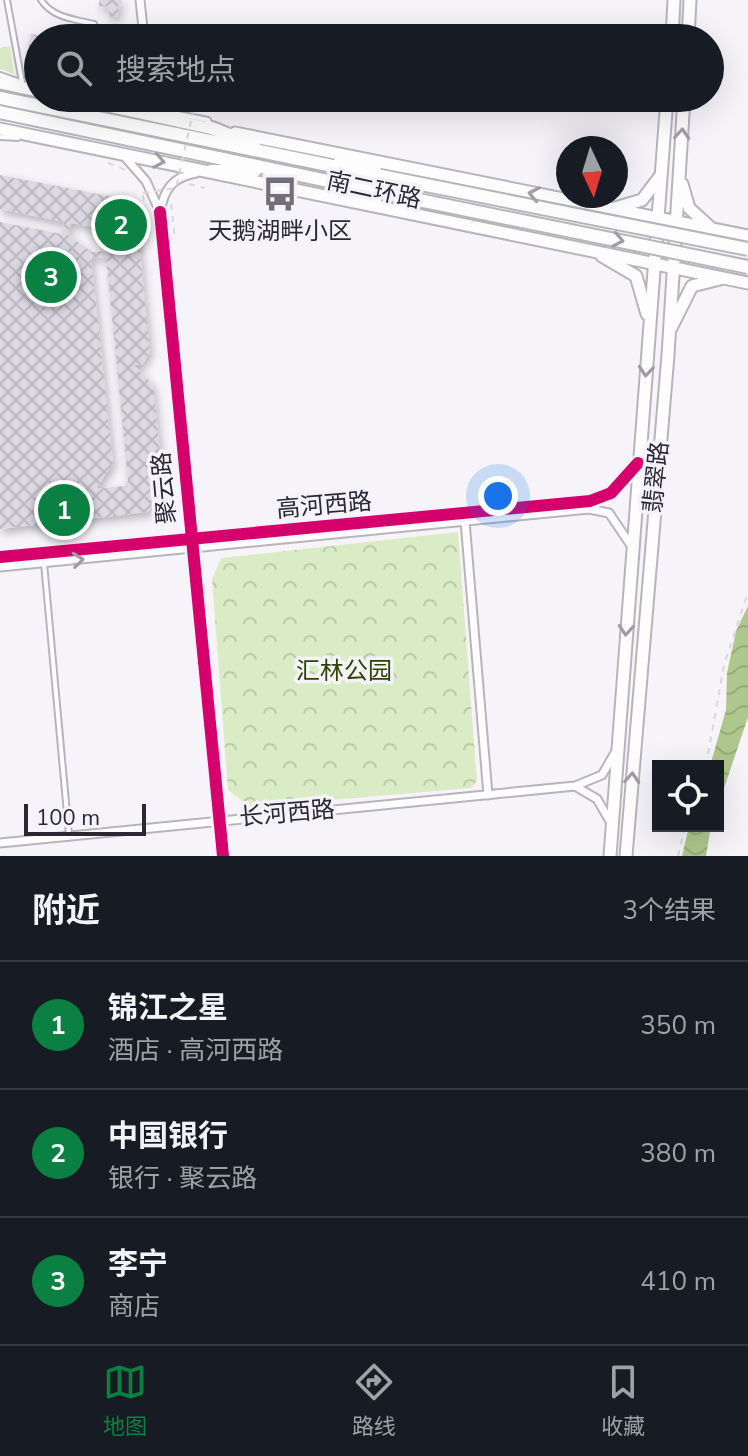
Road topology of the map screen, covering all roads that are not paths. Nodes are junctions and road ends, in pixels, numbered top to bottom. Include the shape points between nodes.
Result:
1 (7, 0) edge
2 (41, 0) edge
3 (140, 0) edge
4 (674, 0) edge
5 (690, 0) edge
6 (94, 24) dead end
7 (143, 24) edge
8 (673, 24) edge
9 (689, 24) edge
10 (0, 75) edge
11 (22, 82) joint
12 (0, 83) edge
13 (24, 86) edge
14 (0, 98) edge
15 (24, 103) edge
16 (0, 112) edge
17 (68, 112) edge
18 (135, 112) edge
19 (168, 112) edge
20 (666, 112) edge
21 (683, 112) edge
22 (173, 113) junction
23 (183, 122) junction
24 (212, 128) junction
25 (0, 129) edge
26 (0, 137) edge
27 (52, 140) junction
28 (122, 154) junction
29 (290, 158) junction
30 (377, 164) junction
31 (211, 171) junction
32 (284, 171) junction
33 (300, 174) junction
34 (680, 174) junction
35 (661, 175) junction
36 (377, 205) junction
37 (611, 209) junction
38 (160, 212) junction
39 (658, 218) junction
40 (676, 222) junction
41 (711, 229) junction
42 (748, 236) edge
43 (748, 249) edge
44 (592, 251) junction
45 (654, 263) junction
46 (748, 267) edge
47 (674, 268) junction
48 (725, 278) junction
49 (748, 283) edge
50 (649, 322) junction
51 (669, 332) junction
52 (638, 463) junction
53 (465, 521) junction
54 (191, 539) junction
55 (632, 547) junction
56 (192, 549) junction
57 (0, 557) edge
58 (44, 563) junction
59 (0, 567) edge
60 (618, 749) junction
61 (575, 786) junction
62 (488, 795) junction
63 (219, 820) junction
64 (612, 824) junction
65 (69, 835) junction
66 (0, 843) edge
67 (223, 856) edge
68 (610, 856) edge
69 (626, 856) edge

1 - 11 lane
2 - 6 lane via 63,17
3 - 7 street
4 - 8 main road
5 - 9 main road
10 - 11 lane
12 - 13 main road
14 - 15 highway, 南二环路
16 - 32 highway, 南二环路
17 - 29 highway, 南二环路
18 - 23 main road
19 - 22 lane
20 - 35 main road, 翡翠路
34 -> 21 main road, 翡翠路
22 - 23 street
22 - 24 lane via 208,120
23 - 24 main road
24 - 29 highway
24 - 30 main road
25 - 27 main road
26 - 27 lane
27 - 28 main road
28 -> 31 main road
28 - 38 street via 146,181
29 - 30 highway
29 - 43 highway, 南二环路, bridge
37 -> 30 main road
31 - 32 highway
31 - 36 main road
31 - 38 street via 190,173 170,184
32 - 33 highway, 南二环路
33 - 36 highway
33 -> 46 highway, 南二环路, bridge
34 - 40 main road, 翡翠路
34 - 41 main road via 689,208
35 - 37 main road via 642,200
35 - 39 main road, 翡翠路
36 - 44 main road
37 - 39 main road
38 - 54 street, 聚云路
39 - 40 main road
39 - 45 main road, 翡翠路
40 - 41 main road
40 - 47 main road, 翡翠路
41 - 42 main road
44 - 45 main road
44 - 50 main road via 636,276
45 - 47 main road
45 - 50 main road, 翡翠路
47 - 48 main road
47 - 51 main road, 翡翠路
48 - 49 main road
48 - 51 main road via 692,286
50 -> 52 main road, 翡翠路
69 -> 51 main road, 翡翠路
52 - 54 street, 高河西路 via 611,493 590,501
52 - 55 main road, 翡翠路
53 - 55 street, 高河西路 via 589,509 609,513
53 - 56 street, 高河西路
53 - 62 street
54 - 56 street, 聚云路
54 - 57 street, 高河西路
55 -> 60 main road, 翡翠路
58 -> 56 street, 高河西路
56 - 63 street, 聚云路
58 - 59 street, 高河西路
58 - 65 lane
60 - 61 street via 602,775
60 - 64 main road, 翡翠路
61 - 62 street, 长河西路
61 - 64 street via 597,799
62 - 63 street, 长河西路
63 - 65 street, 长河西路
63 - 67 street, 聚云路
64 - 68 main road, 翡翠路
65 - 66 street, 长河西路

